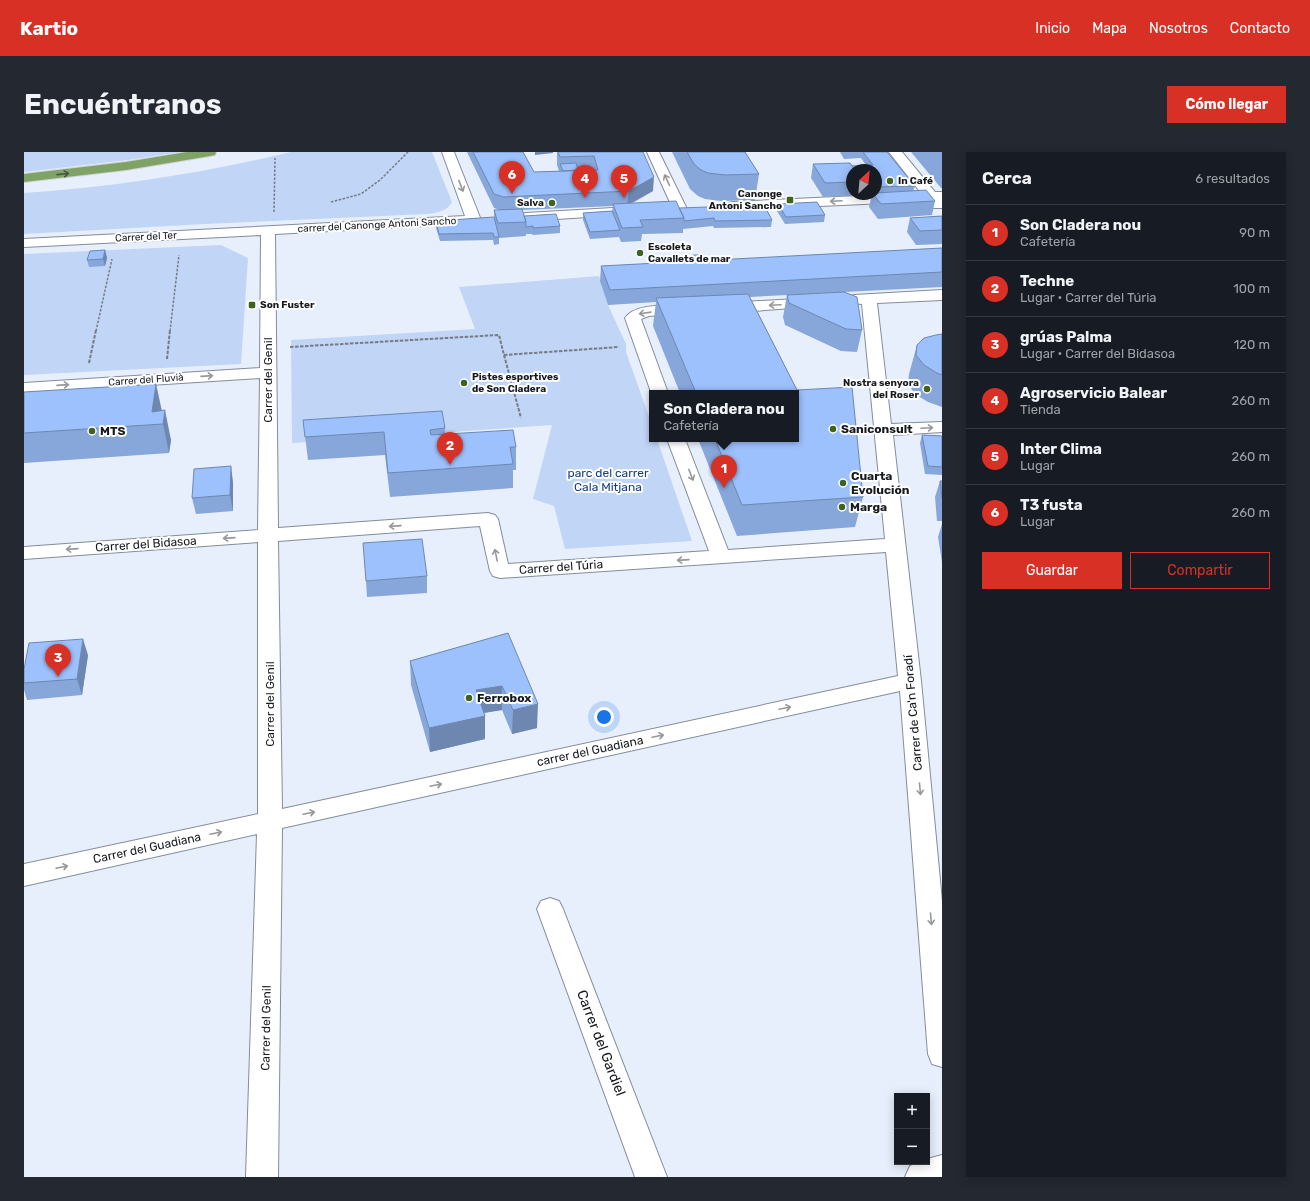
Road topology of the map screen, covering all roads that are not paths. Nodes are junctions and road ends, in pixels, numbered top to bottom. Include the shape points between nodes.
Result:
1 (210, 152) edge
2 (448, 152) edge
3 (653, 152) edge
4 (895, 152) edge
5 (24, 178) edge
6 (936, 197) edge
7 (720, 207) edge
8 (696, 208) edge
9 (680, 209) junction
10 (664, 210) edge
11 (942, 211) edge
12 (625, 212) edge
13 (514, 218) edge
14 (490, 219) edge
15 (474, 220) junction
16 (271, 230) junction
17 (24, 243) edge
18 (942, 295) edge
19 (869, 300) junction
20 (268, 372) junction
21 (24, 388) edge
22 (658, 390) edge
23 (942, 427) edge
24 (883, 430) junction
25 (677, 442) edge
26 (268, 535) junction
27 (895, 545) junction
28 (24, 553) edge
29 (722, 557) junction
30 (910, 681) junction
31 (270, 821) junction
32 (24, 875) edge
33 (550, 909) dead end
34 (942, 1054) edge
35 (942, 1170) edge
36 (262, 1177) edge
37 (651, 1177) edge
38 (921, 1177) edge

5 -> 1 highway via 126,166
2 -> 15 street
9 -> 3 street
4 - 6 street
6 -> 7 street
6 - 11 street
8 - 9 street
9 - 10 street
12 - 13 street
14 - 15 street, carrer del Canonge Antoni Sancho
15 - 16 street, carrer del Canonge Antoni Sancho
16 - 17 street, Carrer del Ter
16 - 20 street, Carrer del Genil
18 - 19 street
19 -> 22 street via 645,312 635,315 634,323
19 - 24 street, Carrer de Ca'n Foradí
21 -> 20 street, Carrer del Fluvià
20 - 26 street, Carrer del Genil
24 -> 23 street
24 - 27 street, Carrer de Ca'n Foradí
25 -> 29 street
26 -> 28 street, Carrer del Bidasoa
29 -> 26 street, Carrer del Túria via 500,571 488,519
26 - 31 street, Carrer del Genil
27 - 29 street, Carrer del Túria
27 - 30 street, Carrer de Ca'n Foradí
31 -> 30 street, carrer del Guadiana
30 -> 34 street, Carrer de Ca'n Foradí
32 -> 31 street, Carrer del Guadiana
31 - 36 street, Carrer del Genil
33 - 37 street, Carrer del Gardiel
35 - 38 street

